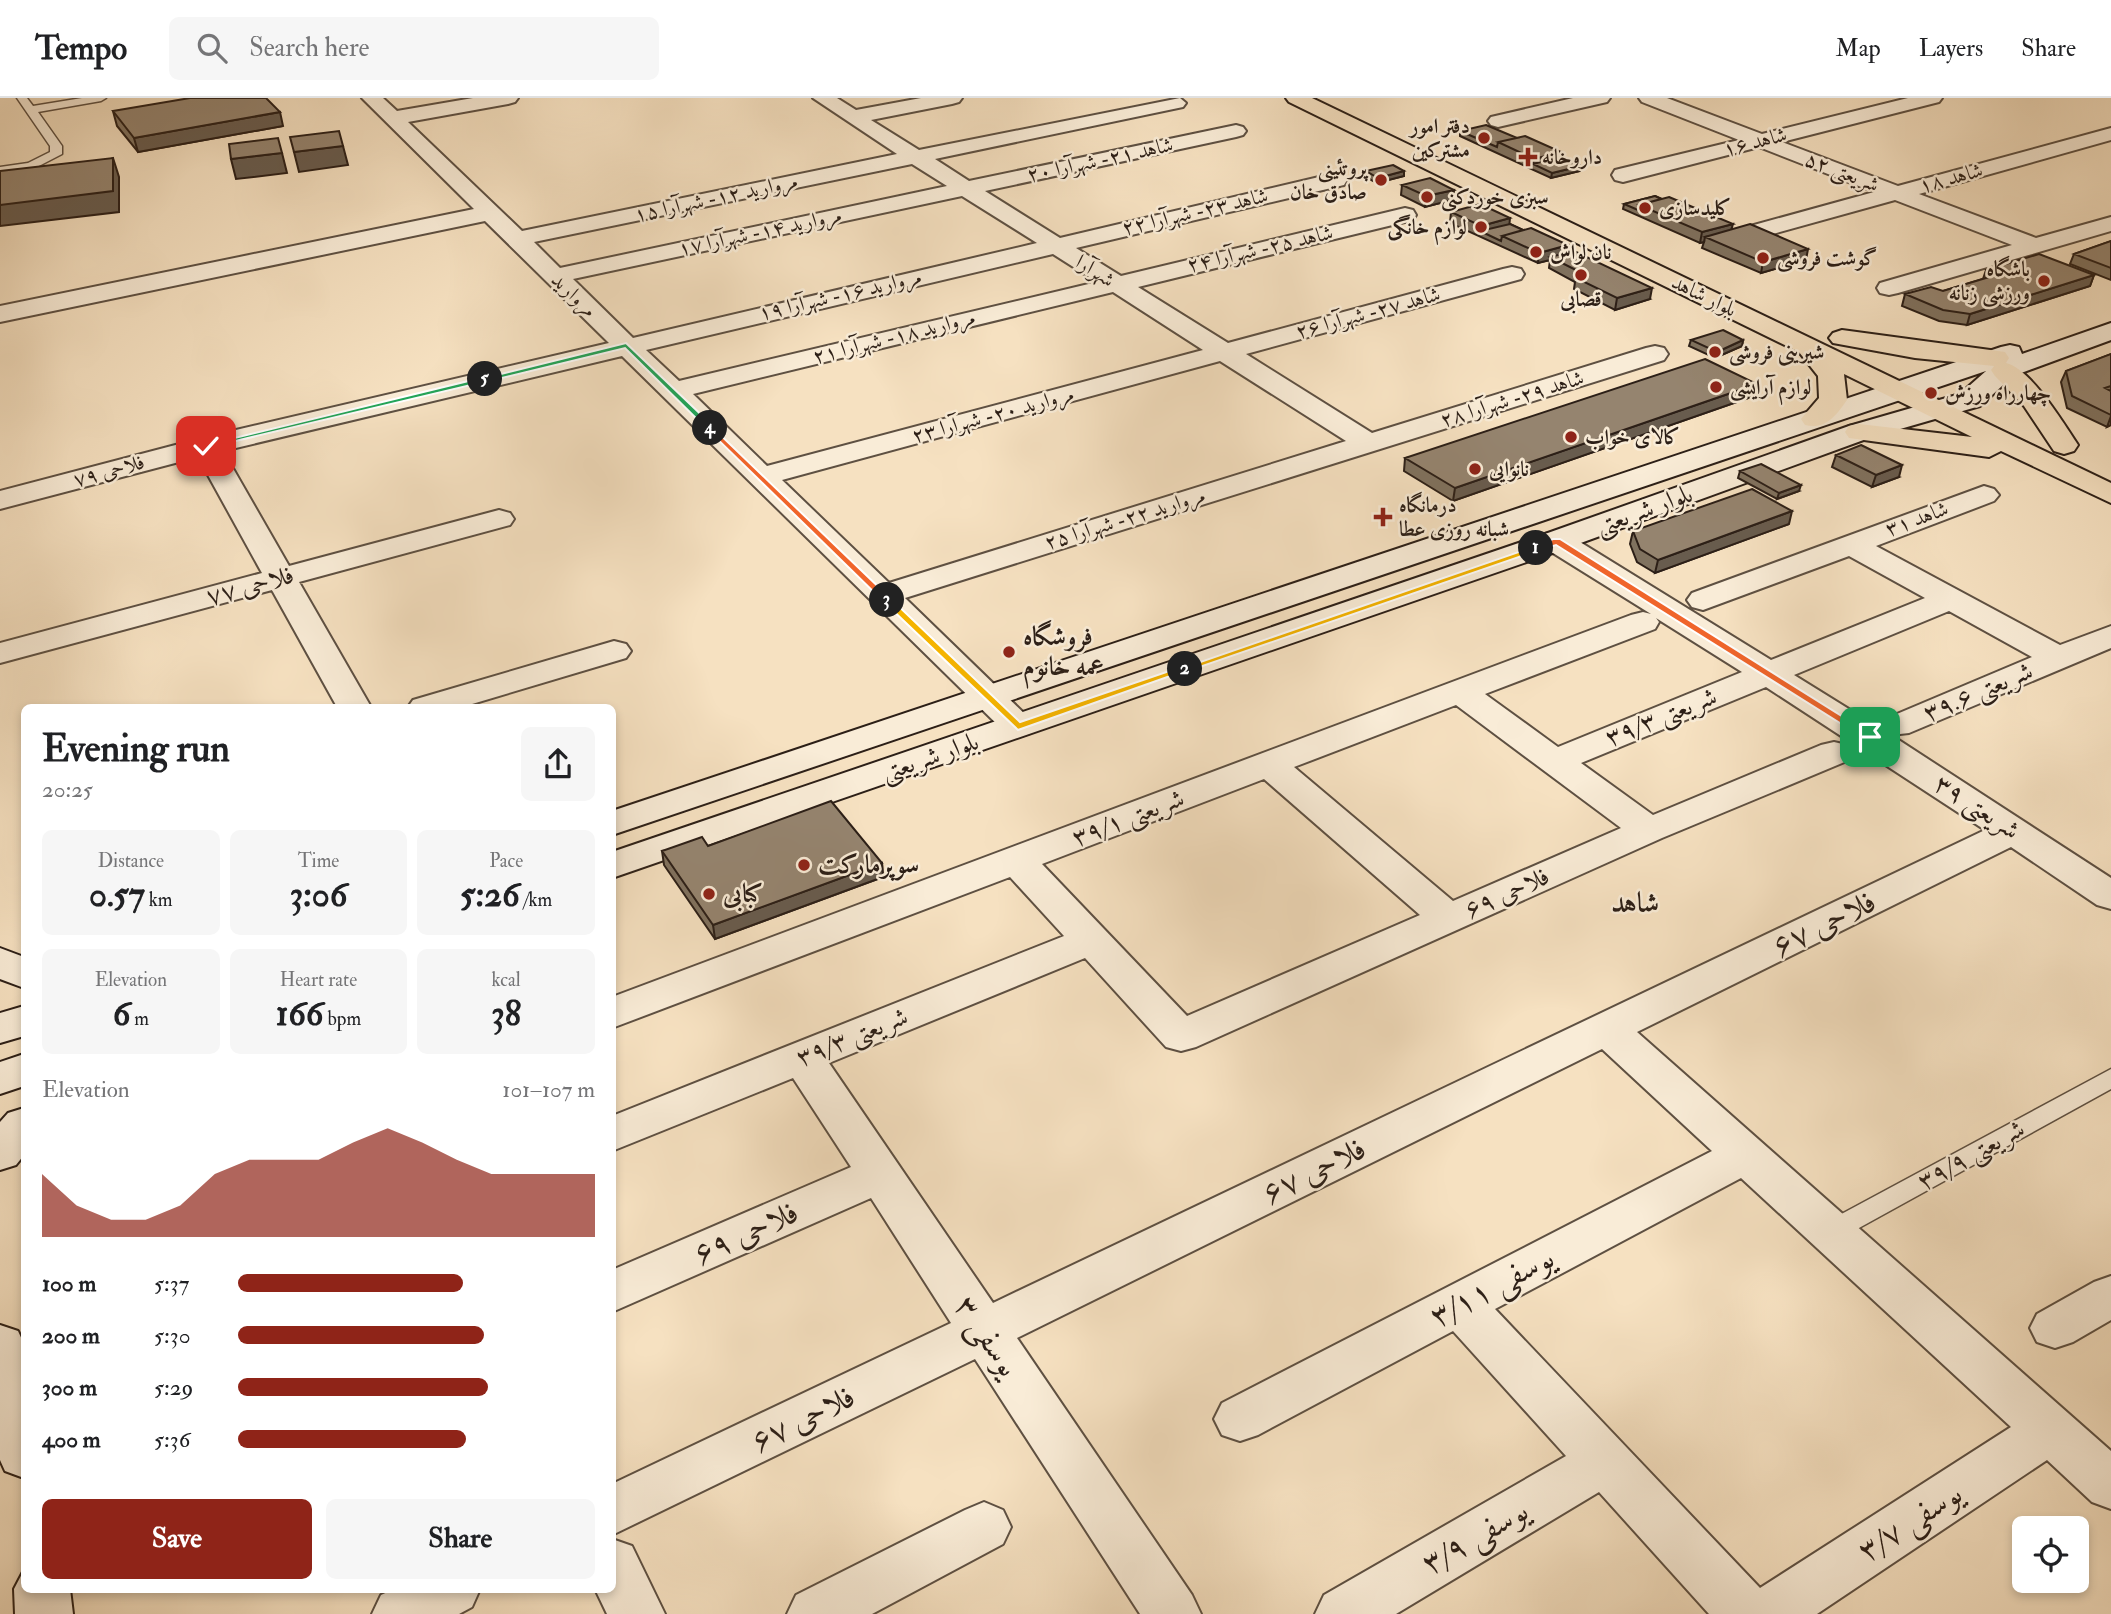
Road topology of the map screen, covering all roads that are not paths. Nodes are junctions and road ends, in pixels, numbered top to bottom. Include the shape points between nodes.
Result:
1 (42, 98) edge
2 (101, 98) edge
3 (372, 98) edge
4 (508, 98) edge
5 (823, 98) edge
6 (952, 98) edge
7 (1296, 98) edge
8 (1342, 98) edge
9 (1600, 98) edge
10 (1649, 98) edge
11 (1928, 98) edge
12 (25, 103) edge
13 (1176, 103) dead end
14 (853, 117) junction
15 (393, 118) junction
16 (1498, 121) dead end
17 (1236, 131) dead end
18 (2111, 134) edge
19 (1760, 141) junction
20 (915, 157) junction
21 (0, 171) edge
22 (1623, 175) dead end
23 (1336, 180) dead end
24 (965, 188) junction
25 (1896, 193) junction
26 (489, 214) junction
27 (1405, 215) dead end
28 (2111, 224) edge
29 (1751, 233) edge
30 (517, 239) junction
31 (1054, 244) junction
32 (2035, 246) junction
33 (1659, 250) dead end
34 (1512, 274) dead end
35 (555, 276) junction
36 (1116, 284) junction
37 (1889, 288) dead end
38 (0, 314) edge
39 (2111, 317) edge
40 (2111, 331) edge
41 (1823, 337) junction
42 (626, 346) junction
43 (1224, 352) junction
44 (1655, 354) dead end
45 (2000, 364) junction
46 (1930, 382) junction
47 (673, 391) junction
48 (1899, 392) junction
49 (1970, 400) junction
50 (1937, 411) junction
51 (1815, 419) junction
52 (1859, 432) junction
53 (1368, 443) junction
54 (2064, 445) junction
55 (206, 446) junction
56 (2030, 454) junction
57 (2111, 467) edge
58 (761, 477) junction
59 (2111, 494) edge
60 (1984, 495) dead end
61 (0, 500) edge
62 (499, 519) dead end
63 (1556, 541) junction
64 (1850, 544) junction
65 (281, 577) junction
66 (882, 595) junction
67 (1951, 599) junction
68 (1703, 600) dead end
69 (1643, 622) dead end
70 (2111, 636) edge
71 (614, 651) dead end
72 (0, 653) edge
73 (2059, 658) junction
74 (1769, 673) junction
75 (1460, 692) junction
76 (987, 697) junction
77 (352, 704) edge
78 (435, 704) edge
79 (1018, 726) junction
80 (1897, 726) dead end
81 (1834, 754) dead end
82 (1554, 761) junction
83 (1268, 764) junction
84 (616, 823) edge
85 (1649, 830) junction
86 (2014, 831) junction
87 (1016, 860) junction
88 (616, 865) edge
89 (2111, 895) edge
90 (1448, 918) junction
91 (1091, 940) junction
92 (0, 962) edge
93 (21, 972) edge
94 (616, 1011) edge
95 (21, 1022) edge
96 (0, 1028) edge
97 (1606, 1030) junction
98 (802, 1058) junction
99 (21, 1071) edge
100 (0, 1078) edge
101 (2111, 1078) edge
102 (21, 1128) edge
103 (616, 1132) edge
104 (0, 1153) edge
105 (1744, 1155) junction
106 (880, 1174) junction
107 (1830, 1232) junction
108 (616, 1290) edge
109 (2111, 1296) edge
110 (1459, 1304) junction
111 (2055, 1328) dead end
112 (984, 1331) junction
113 (0, 1346) edge
114 (1240, 1419) dead end
115 (2050, 1430) junction
116 (21, 1441) edge
117 (1605, 1461) junction
118 (2111, 1485) edge
119 (616, 1509) edge
120 (984, 1527) dead end
121 (616, 1572) edge
122 (42, 1593) edge
123 (445, 1593) edge
124 (44, 1614) edge
125 (401, 1614) edge
126 (636, 1614) edge
127 (816, 1614) edge
128 (1172, 1614) edge
129 (1344, 1614) edge
130 (1746, 1614) edge
131 (1769, 1614) edge

1 - 12 lane
2 - 12 lane
3 - 15 street, مروارید
4 - 15 street
5 - 14 street, شهرآرا
6 - 14 street
7 - 41 main road, بلوار شاهد
8 - 33 main road, بلوار شاهد
9 - 16 street
10 - 19 street, شریعتی ۵۲
11 - 19 street, شاهد ۱۶
12 - 21 lane via 57,146 56,154 31,166
13 - 20 street, مروارید ۱۲- شهرآرا ۱۵
14 - 20 street, شهرآرا
15 - 26 street, مروارید
17 - 24 street, شاهد ۲۱- شهرآرا ۲۰
18 - 25 street, شاهد ۱۸
19 - 22 street, شاهد ۱۶
19 - 25 street, شریعتی ۵۲
20 - 24 street, شهرآرا
20 - 30 street, مروارید ۱۲- شهرآرا ۱۵
23 - 31 street, شاهد ۲۳- شهرآرا ۲۲
24 - 31 street, شهرآرا
24 - 35 street, مروارید ۱۴- شهرآرا ۱۷
25 - 29 street, شاهد ۱۸
25 - 32 street, شریعتی ۵۲
26 - 30 street, مروارید
26 - 38 street
27 - 36 street, شاهد ۲۵- شهرآرا ۲۴
28 - 32 street
30 - 35 street, مروارید
31 - 36 street, شهرآرا
31 - 42 street, مروارید ۱۶- شهرآرا ۱۹
32 - 37 street
34 - 43 street, شاهد ۲۷- شهرآرا ۲۶
35 - 42 street, مروارید
36 - 43 street, شهرآرا
36 - 47 street, مروارید ۱۸- شهرآرا ۲۱
39 - 45 street, بلوار شریعتی
40 - 45 street, بلوار شریعتی
41 - 45 main road
41 - 46 main road, بلوار شاهد
41 - 48 main road, بلوار شاهد
41 - 51 main road via 1833,400
42 - 47 street, مروارید
42 - 55 street, فلاحی ۷۹
43 - 53 street, شهرآرا
43 - 58 street, مروارید ۲۰- شهرآرا ۲۳
44 - 53 street, شاهد ۲۹- شهرآرا ۲۸
45 - 46 street, بلوار شریعتی
45 - 49 street, بلوار شریعتی
45 - 54 main road via 2034,401
46 - 48 street, بلوار شریعتی
46 - 49 main road, بلوار شاهد
47 - 58 street, مروارید
48 - 50 main road, بلوار شاهد
48 - 51 street, بلوار شریعتی
49 - 50 street, بلوار شریعتی
49 - 54 main road, بلوار شاهد
50 - 52 street, بلوار شریعتی
50 - 56 main road, بلوار شاهد
51 - 76 street, بلوار شریعتی
52 - 56 main road
52 - 63 street, بلوار شریعتی
53 - 66 street, مروارید ۲۲- شهرآرا ۲۵
54 - 57 main road, بلوار شاهد
55 - 61 street, فلاحی ۷۹
55 - 65 street
56 - 59 main road, بلوار شاهد
58 - 66 street, مروارید
60 - 64 street, شاهد ۳۱
62 - 65 street, فلاحی ۷۷
63 - 74 street, شریعتی ۳۹
63 - 79 street, بلوار شریعتی
64 - 67 street
64 - 68 street, شاهد ۳۱
65 - 72 street, فلاحی ۷۷
65 - 77 street
66 - 76 street, مروارید
67 - 73 street
67 - 74 street, شریعتی ۳۹/۳
69 - 75 street, شریعتی ۳۹/۱
70 - 73 street, شریعتی ۳۹.۶
71 - 78 street
73 - 80 street, شریعتی ۳۹.۶
74 - 82 street, شریعتی ۳۹/۳
74 - 86 street, شریعتی ۳۹
75 - 82 street
75 - 83 street, شریعتی ۳۹/۱
76 - 79 street, مروارید
76 - 84 street, بلوار شریعتی
79 - 88 street, بلوار شریعتی
81 - 85 street, فلاحی ۶۹
82 - 85 street
83 - 87 street, شریعتی ۳۹/۱
83 - 90 street
85 - 90 street, فلاحی ۶۹
86 - 89 street, شریعتی ۳۹
86 - 97 street, فلاحی ۶۷
87 - 91 street
87 - 94 street, شریعتی ۳۹/۱
90 - 91 street, فلاحی ۶۹ via 1181,1036
91 - 98 street, شریعتی ۳۹/۳
92 - 93 street
95 - 96 street
97 - 105 street
97 - 112 street, فلاحی ۶۷
98 - 103 street, شریعتی ۳۹/۳
98 - 106 street, یوسفی ۳
99 - 100 street
101 - 107 lane, شریعتی ۳۹/۹
102 - 104 street
105 - 107 street
105 - 110 street, یوسفی ۳/۱۱
106 - 108 street, فلاحی ۶۹
106 - 112 street, یوسفی ۳
107 - 115 street
109 - 111 street
110 - 114 street, یوسفی ۳/۱۱
110 - 117 street
112 - 119 street, فلاحی ۶۷
112 - 128 street, یوسفی ۳
113 - 116 street
115 - 118 street
115 - 131 street, یوسفی ۳/۷
117 - 129 street, یوسفی ۳/۹
117 - 130 street
120 - 127 street
121 - 126 street
122 - 124 street
123 - 125 street

